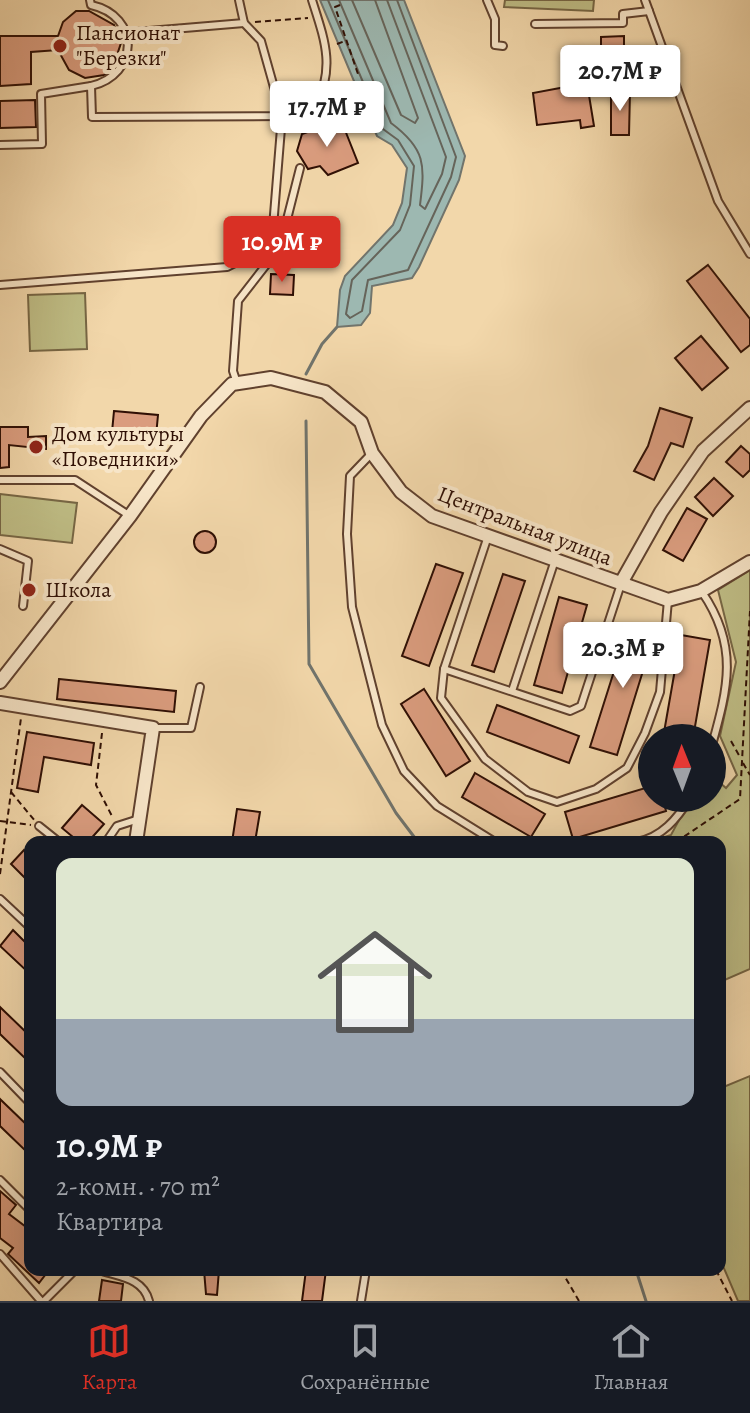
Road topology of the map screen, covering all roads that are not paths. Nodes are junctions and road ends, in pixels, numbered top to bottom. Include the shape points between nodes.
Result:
1 (90, 0) edge
2 (239, 0) edge
3 (312, 0) edge
4 (487, 0) edge
5 (493, 0) edge
6 (645, 0) edge
7 (649, 11) junction
8 (494, 16) junction
9 (244, 23) junction
10 (535, 24) dead end
11 (125, 33) junction
12 (503, 46) dead end
13 (91, 86) junction
14 (282, 116) junction
15 (0, 145) edge
16 (300, 168) dead end
17 (750, 254) edge
18 (0, 285) edge
19 (237, 383) junction
20 (750, 408) edge
21 (372, 453) junction
22 (0, 480) edge
23 (130, 516) junction
24 (488, 536) junction
25 (0, 549) edge
26 (555, 560) junction
27 (750, 562) edge
28 (621, 583) junction
29 (701, 591) junction
30 (668, 600) junction
31 (23, 606) dead end
32 (444, 669) junction
33 (0, 682) edge
34 (200, 687) dead end
35 (512, 691) junction
36 (0, 703) edge
37 (718, 724) edge
38 (153, 728) junction
39 (682, 812) edge
40 (139, 819) junction
41 (39, 826) road end
42 (52, 836) edge
43 (110, 836) edge
44 (137, 836) edge
45 (485, 836) edge
46 (655, 836) edge
47 (0, 899) edge
48 (24, 921) edge
49 (0, 1072) edge
50 (24, 1097) edge
51 (0, 1180) edge
52 (24, 1204) edge
53 (0, 1254) edge
54 (69, 1276) edge
55 (117, 1276) edge
56 (365, 1276) edge
57 (42, 1301) edge
58 (149, 1301) edge
59 (361, 1301) edge

1 - 11 lane via 120,20
2 - 9 lane
3 - 14 lane via 326,40 327,84 316,107
4 - 8 lane
5 - 8 lane
6 - 7 lane
7 - 10 lane via 623,14 623,23
7 - 17 lane via 718,201
8 - 12 lane via 495,45
9 - 11 lane
9 - 14 lane via 261,41
11 - 13 lane via 129,44 124,63 109,82
13 - 14 lane via 92,117
13 - 15 lane via 41,94 42,144
14 - 18 lane via 273,227 256,252 227,267
16 - 19 lane via 280,247 238,301 233,371
19 - 21 street, Центральная улица via 271,378 325,392 361,422
19 - 23 street via 201,416
20 - 28 street via 703,451
21 - 24 street, Центральная улица via 401,492 432,516
21 - 45 lane via 350,476 347,534 352,607 382,725 404,771 437,806
22 - 23 lane via 75,480
23 - 33 street
24 - 26 street, Центральная улица
24 - 32 lane
25 - 31 lane via 28,561
26 - 28 street, Центральная улица
26 - 35 lane
27 - 29 street
28 - 30 street, Центральная улица
28 - 35 lane via 581,706 570,711
29 - 30 street
29 - 37 lane via 715,612 728,666 729,685
30 - 32 lane via 660,692 627,768 596,789 557,802 528,792 485,759 441,698
32 - 35 lane
34 - 38 lane via 191,728
36 - 38 street
38 - 40 street
39 - 46 lane
40 - 43 lane via 117,826
40 - 44 street
41 - 42 lane
47 - 48 lane
49 - 50 lane
51 - 52 lane
53 - 57 lane
54 - 57 lane
55 - 58 lane via 145,1288
56 - 59 lane

